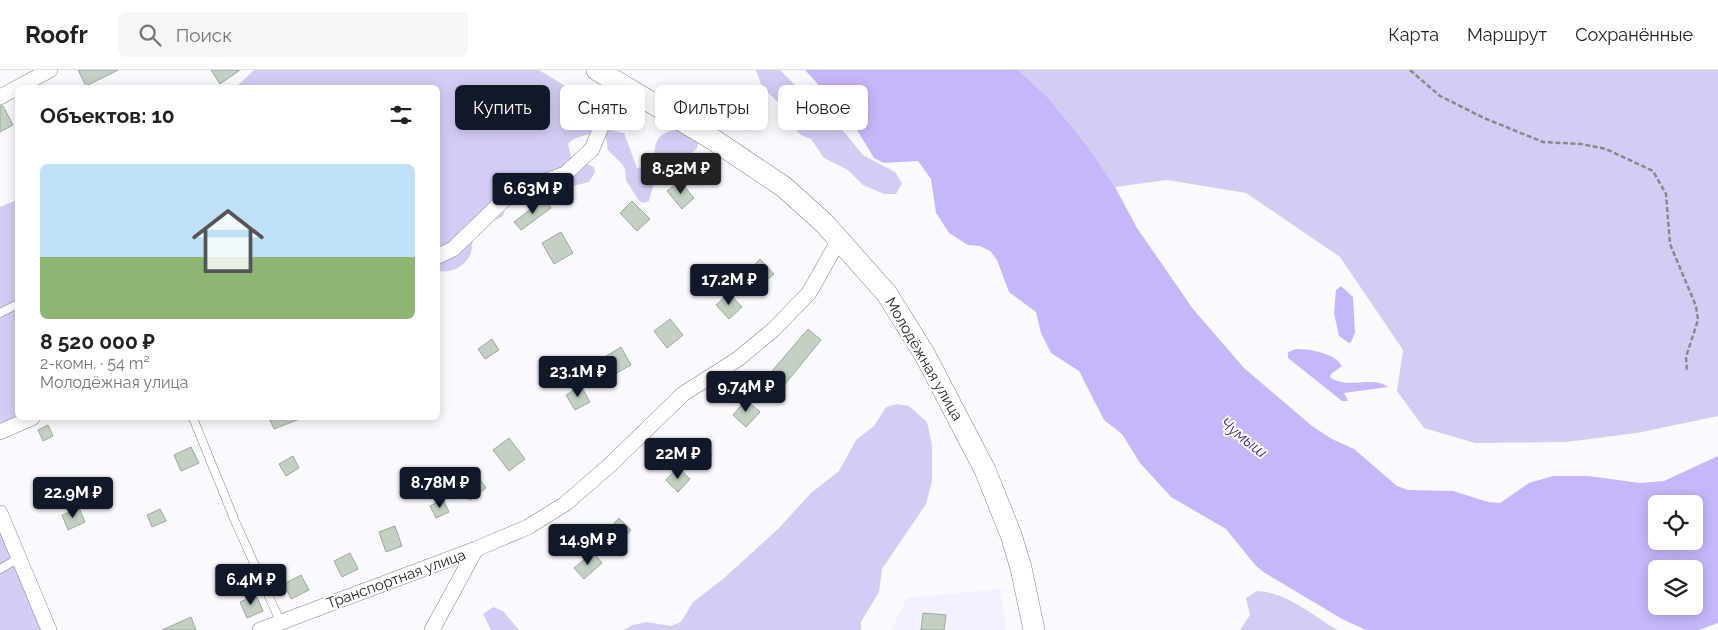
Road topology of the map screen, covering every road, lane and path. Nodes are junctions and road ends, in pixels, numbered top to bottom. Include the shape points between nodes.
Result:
1 (50, 70) edge
2 (596, 70) edge
3 (1410, 70) edge
4 (619, 83) junction
5 (21, 85) edge
6 (15, 88) edge
7 (0, 96) edge
8 (839, 240) junction
9 (440, 255) edge
10 (15, 306) edge
11 (0, 313) edge
12 (1687, 371) dead end
13 (27, 420) edge
14 (194, 420) edge
15 (0, 432) edge
16 (0, 513) edge
17 (476, 549) junction
18 (19, 558) junction
19 (0, 569) edge
20 (280, 621) junction
21 (49, 630) edge
22 (260, 630) edge
23 (432, 630) edge
24 (1034, 630) edge

1 - 5 street
2 - 4 street, Молодёжная улица
3 - 12 path via 1440,96 1484,118 1544,142 1606,149 1652,171 1666,194 1670,244 1696,306 1698,320 1686,357
4 - 8 street, Молодёжная улица via 784,187
4 - 9 street via 592,149 565,174 510,194 453,249
6 - 7 street
8 - 17 street, Транспортная улица via 809,293 774,330 738,359 683,394 610,465 564,504 528,527
8 - 24 street, Молодёжная улица via 887,294 925,355 985,470 1011,535
10 - 11 lane
13 - 15 street
14 - 20 lane
16 - 18 street
17 - 20 street, Транспортная улица
17 - 23 street, Транспортная улица
18 - 19 lane
18 - 21 street
20 - 22 street, Транспортная улица

